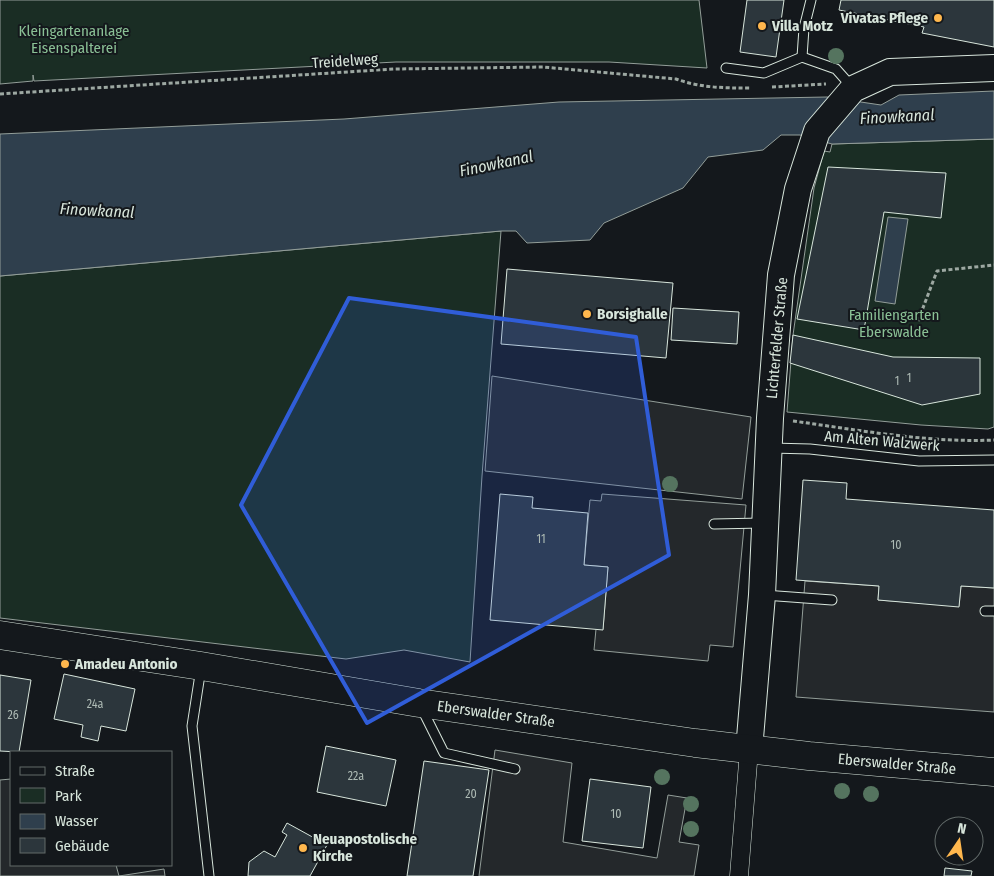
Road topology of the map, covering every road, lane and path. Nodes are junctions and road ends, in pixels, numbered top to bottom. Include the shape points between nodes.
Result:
1 (811, 0) edge
2 (802, 57) junction
3 (726, 68) dead end
4 (994, 68) edge
5 (691, 85) dead end
6 (853, 89) junction
7 (0, 94) edge
8 (994, 265) edge
9 (918, 321) dead end
10 (770, 418) junction
11 (994, 440) edge
12 (769, 448) junction
13 (994, 460) edge
14 (765, 523) junction
15 (714, 524) dead end
16 (762, 595) junction
17 (832, 600) dead end
18 (0, 635) edge
19 (201, 666) junction
20 (419, 702) junction
21 (749, 750) junction
22 (515, 769) dead end
23 (994, 772) edge
24 (209, 876) edge
25 (739, 876) edge

1 - 2 lane via 804,28
2 - 3 lane via 764,73
2 - 6 lane via 836,68
4 - 6 main road, Lichterfelder Straße via 890,72
5 - 7 path, Treidelweg via 676,79 524,67 394,69
6 - 10 main road, Lichterfelder Straße via 817,131 798,189 781,275
8 - 9 path via 937,270
10 - 11 path via 928,439
10 - 12 main road, Lichterfelder Straße
12 - 13 lane, Am Alten Walzwerk via 810,449 919,461
12 - 14 main road, Lichterfelder Straße
14 - 15 lane
14 - 16 main road, Lichterfelder Straße
16 - 17 lane
16 - 21 main road, Lichterfelder Straße
18 - 19 main road, Eberswalder Straße
19 - 20 main road, Eberswalder Straße
19 - 24 lane via 192,726
20 - 21 main road, Eberswalder Straße
20 - 22 lane via 444,753
21 - 23 main road, Eberswalder Straße
21 - 25 street

